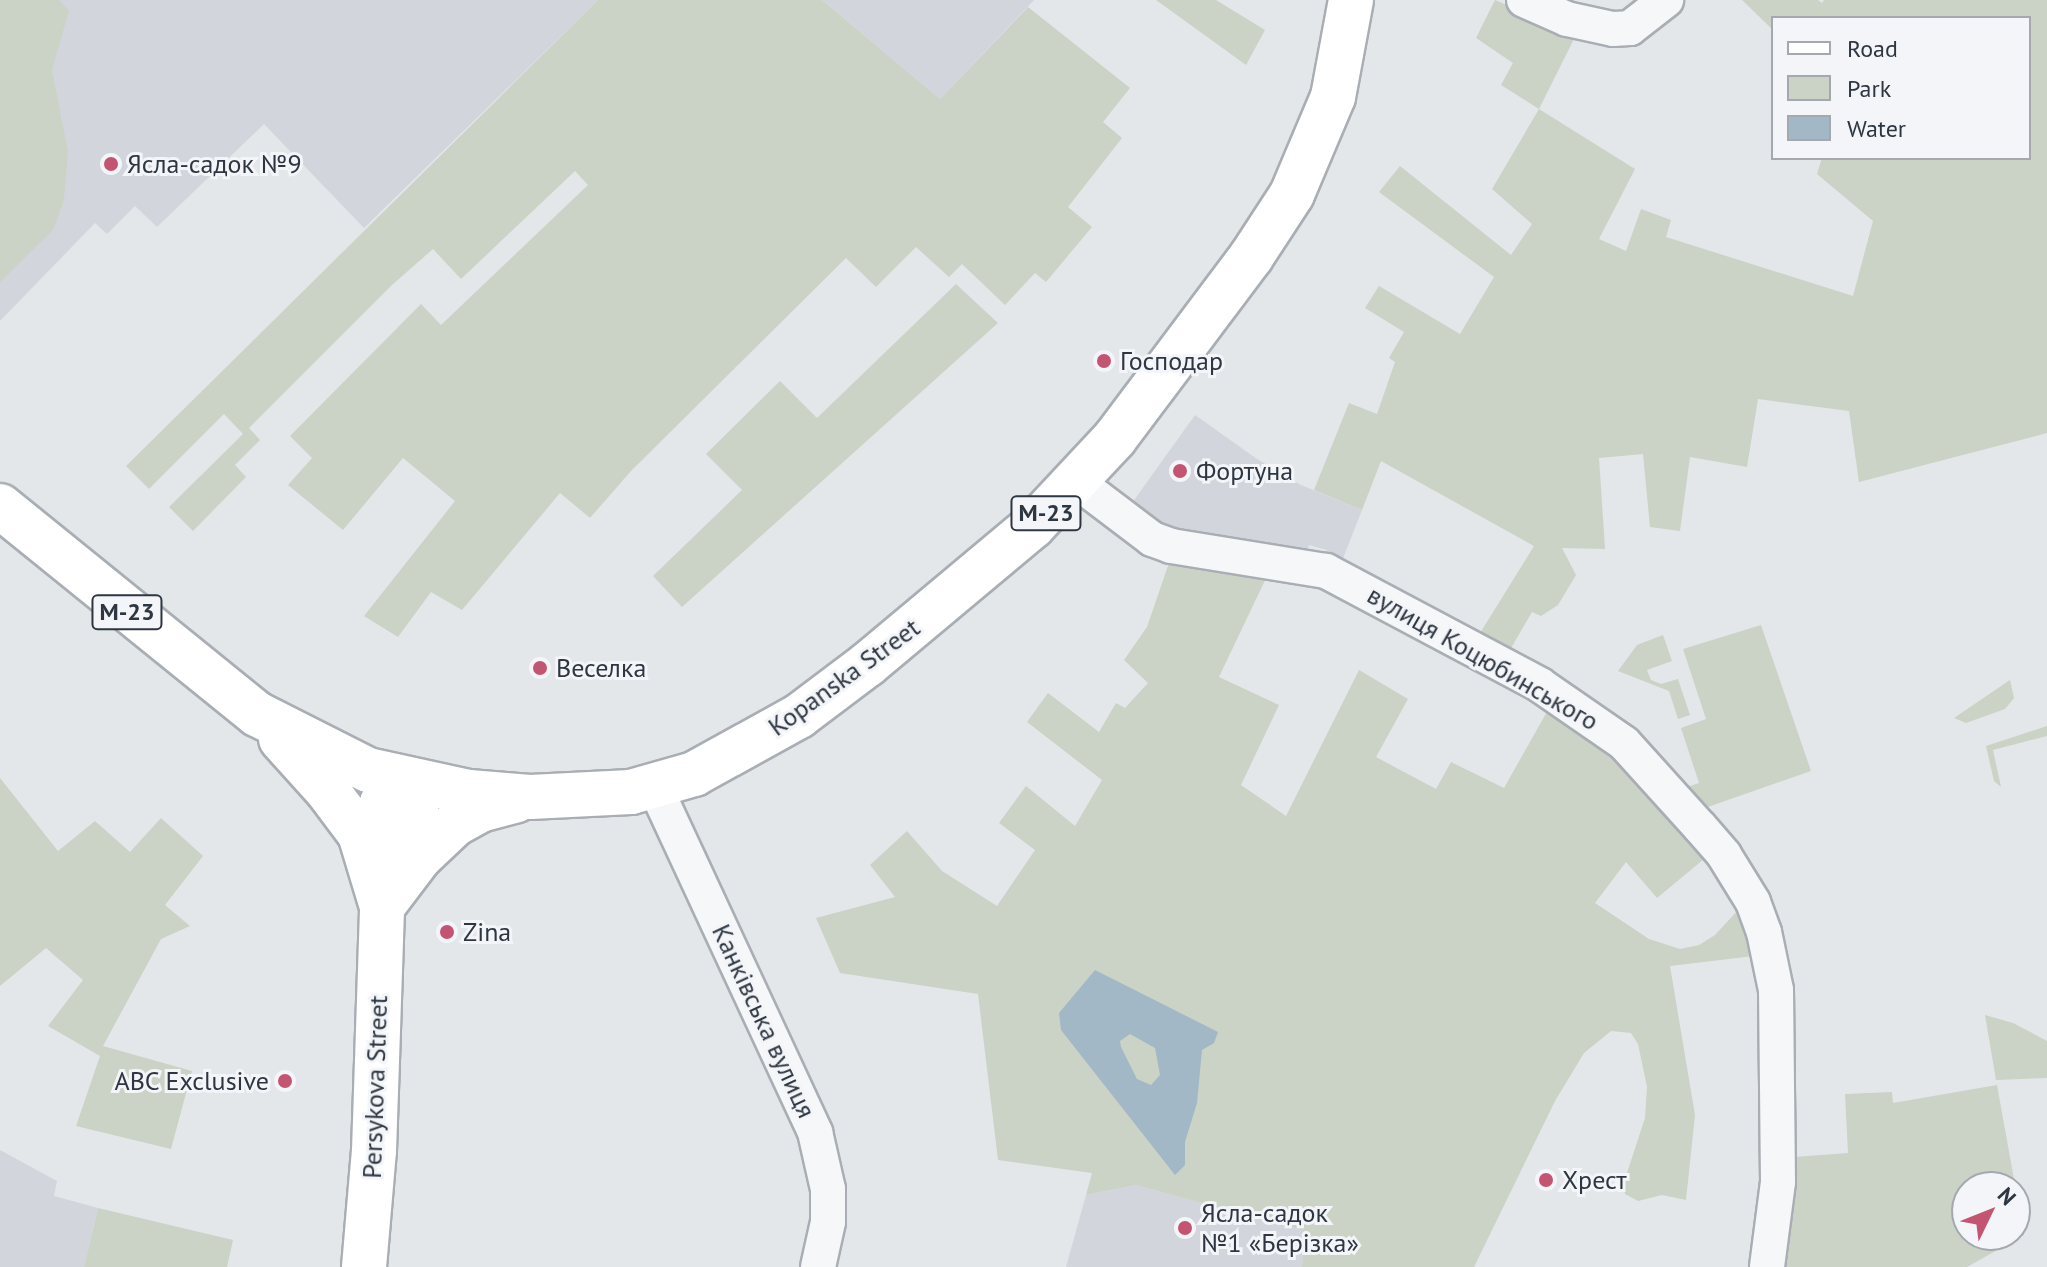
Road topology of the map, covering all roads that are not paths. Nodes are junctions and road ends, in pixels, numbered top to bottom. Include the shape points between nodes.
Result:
1 (1351, 0) edge
2 (1524, 0) edge
3 (1666, 0) edge
4 (1077, 482) junction
5 (0, 506) edge
6 (257, 714) junction
7 (406, 780) junction
8 (654, 785) junction
9 (530, 797) junction
10 (382, 907) junction
11 (364, 1267) edge
12 (818, 1267) edge
13 (1767, 1267) edge

1 - 4 main road, Kopanska Street / М-23 via 1333,97 1292,194 1172,367
2 - 3 street via 1567,19 1613,29 1630,28
4 - 8 main road, Kopanska Street / М-23 via 975,576 831,694 694,774
4 - 13 street, вулиця Коцюбинського via 1152,539 1171,546 1307,565 1362,587 1602,724 1688,813 1747,891 1773,967 1779,1142
5 - 6 main road, Kopanska Street / М-23
6 - 7 main road, Kopanska Street / М-23 via 340,759
6 - 10 main road via 360,834
7 - 9 main road, Kopanska Street / М-23
7 - 10 main road, Persykova Street via 391,788 382,803
8 - 9 main road, Kopanska Street / М-23 via 631,792
8 - 12 street, Канківська вулиця via 815,1132 828,1189 828,1222
9 - 10 main road via 480,810 455,824 420,857
10 - 11 main road, Persykova Street via 374,1151

